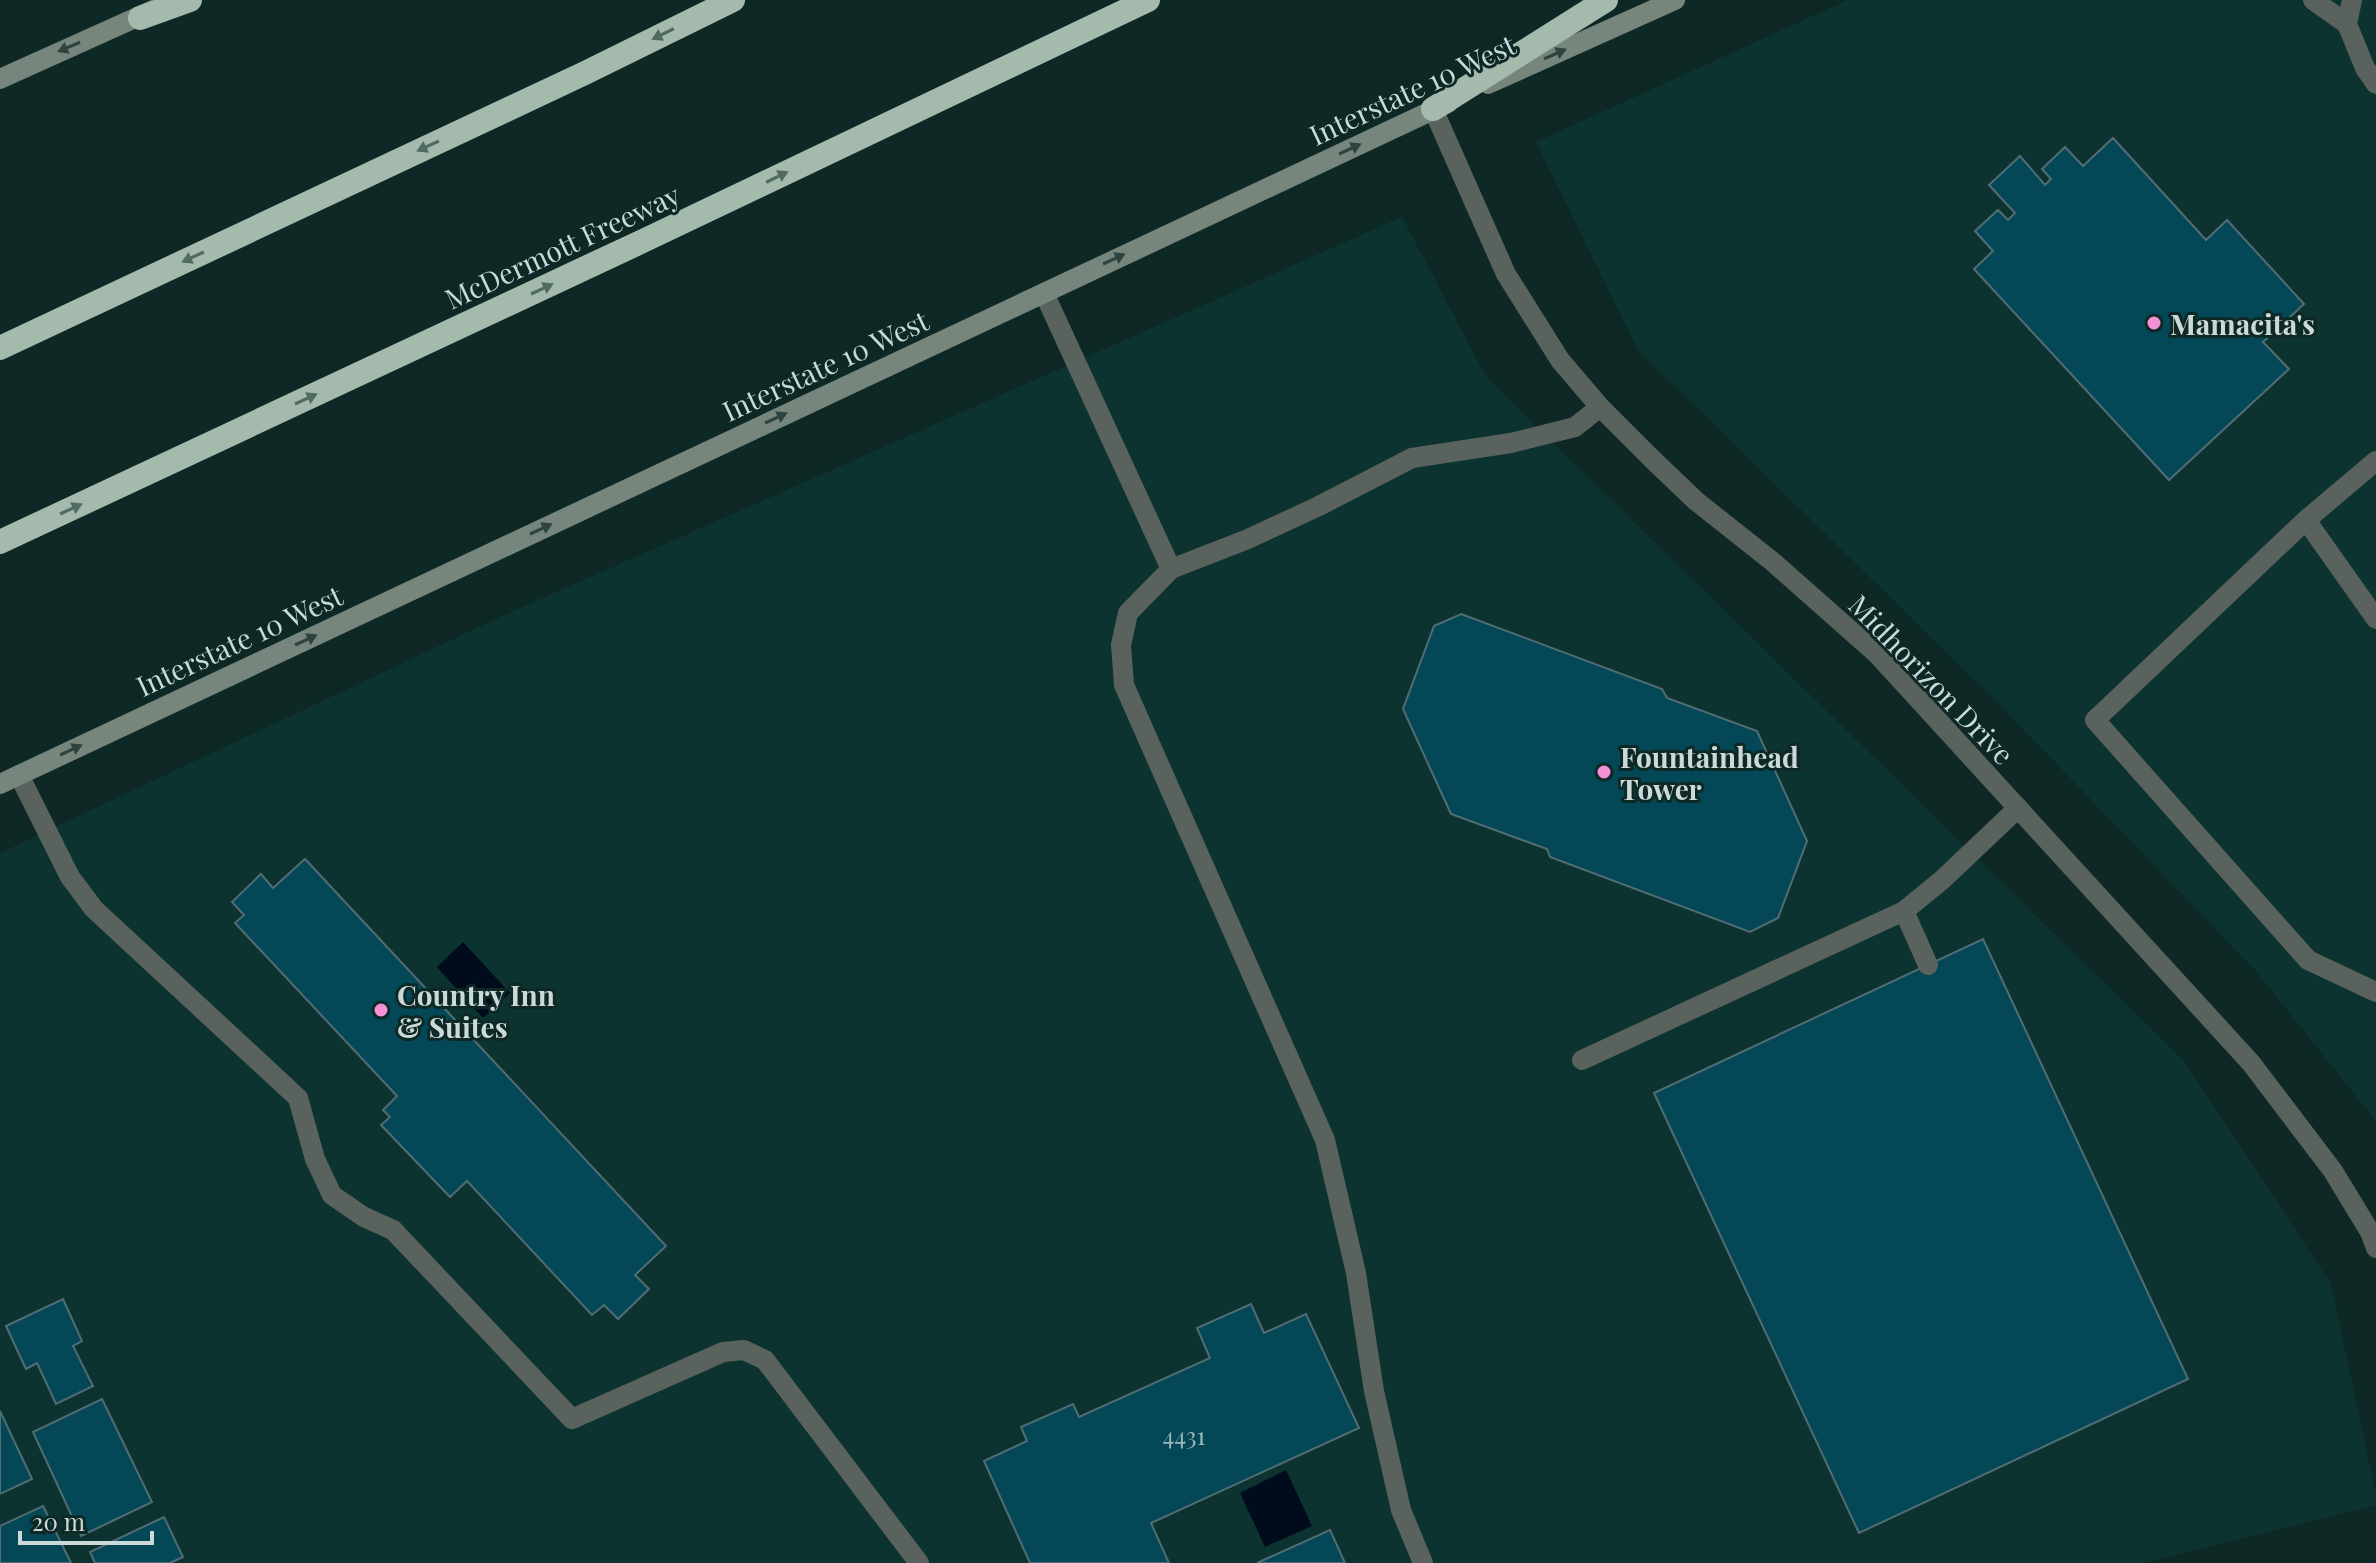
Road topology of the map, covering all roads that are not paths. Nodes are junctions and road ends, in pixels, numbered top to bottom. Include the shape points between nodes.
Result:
1 (170, 0) edge
2 (190, 0) edge
3 (733, 0) edge
4 (1148, 0) edge
5 (1606, 0) edge
6 (1675, 0) edge
7 (2313, 0) edge
8 (2352, 0) edge
9 (140, 18) junction
10 (2347, 24) junction
11 (0, 79) edge
12 (2376, 84) edge
13 (1433, 109) junction
14 (1044, 293) junction
15 (0, 348) edge
16 (1600, 407) junction
17 (2376, 461) edge
18 (2306, 520) junction
19 (0, 542) edge
20 (1171, 569) junction
21 (2376, 619) edge
22 (19, 775) junction
23 (0, 784) edge
24 (2018, 808) junction
25 (1904, 911) junction
26 (1928, 965) dead end
27 (2376, 992) edge
28 (1582, 1060) dead end
29 (2376, 1248) edge
30 (919, 1563) edge
31 (1423, 1563) edge

1 - 9 main road
2 - 9 highway
3 -> 15 highway
19 -> 4 highway, McDermott Freeway
5 - 13 highway
13 -> 6 main road, Interstate 10 West
7 - 10 street
8 - 10 street
9 -> 11 main road
10 - 12 street
14 -> 13 main road, Interstate 10 West
13 - 16 street, Midhorizon Drive via 1506,274 1560,360
14 - 20 street
22 -> 14 main road, Interstate 10 West
16 - 20 street via 1575,427 1412,458 1276,526
16 - 24 street, Midhorizon Drive via 1696,501 1877,654
17 - 18 street
18 - 21 street
18 - 27 street via 2095,720 2308,960
20 - 31 street via 1128,613 1121,645 1124,685 1325,1140 1401,1510
22 - 23 main road, Interstate 10 West
22 - 30 street via 70,877 94,909 298,1098 315,1159 332,1195 393,1230 572,1419 723,1352 744,1350 765,1360
24 - 25 street
24 - 29 street, Midhorizon Drive via 2251,1063 2333,1171
25 - 26 street
25 - 28 street

